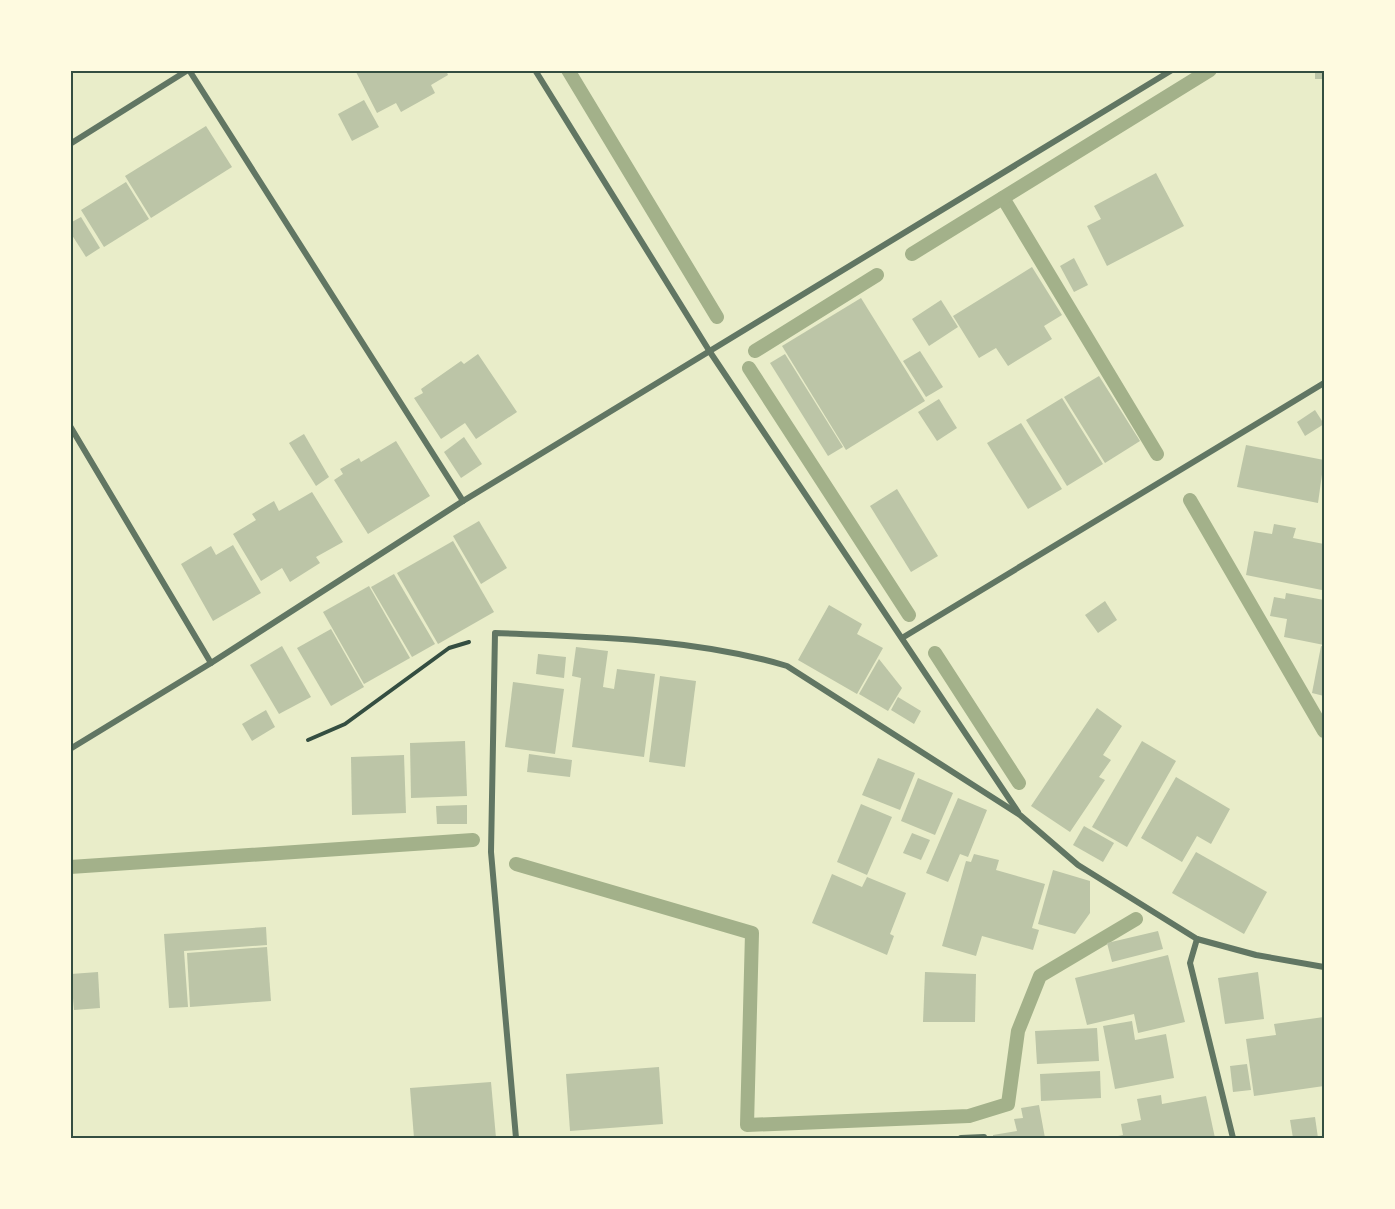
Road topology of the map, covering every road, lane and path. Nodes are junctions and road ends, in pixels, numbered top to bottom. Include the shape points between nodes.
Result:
1 (189, 70) edge
2 (535, 70) edge
3 (1172, 70) edge
4 (70, 144) edge
5 (710, 352) junction
6 (1324, 383) edge
7 (70, 426) edge
8 (463, 501) junction
9 (495, 633) junction
10 (902, 638) junction
11 (211, 663) junction
12 (308, 740) dead end
13 (70, 749) edge
14 (1020, 815) junction
15 (1197, 939) junction
16 (1324, 967) edge
17 (984, 1137) edge
18 (516, 1138) edge
19 (961, 1138) edge
20 (1233, 1138) edge

1 - 4 street
1 - 8 street
2 - 5 street
3 - 5 street
5 - 8 street
5 - 10 street
6 - 10 street
7 - 11 street
8 - 11 street
9 - 12 path via 449,648 345,724
9 - 14 street via 715,649 787,666
9 - 18 street via 491,852
10 - 14 street
11 - 13 street
14 - 15 street via 1078,865
15 - 16 street
15 - 20 street via 1190,963
17 - 19 street

